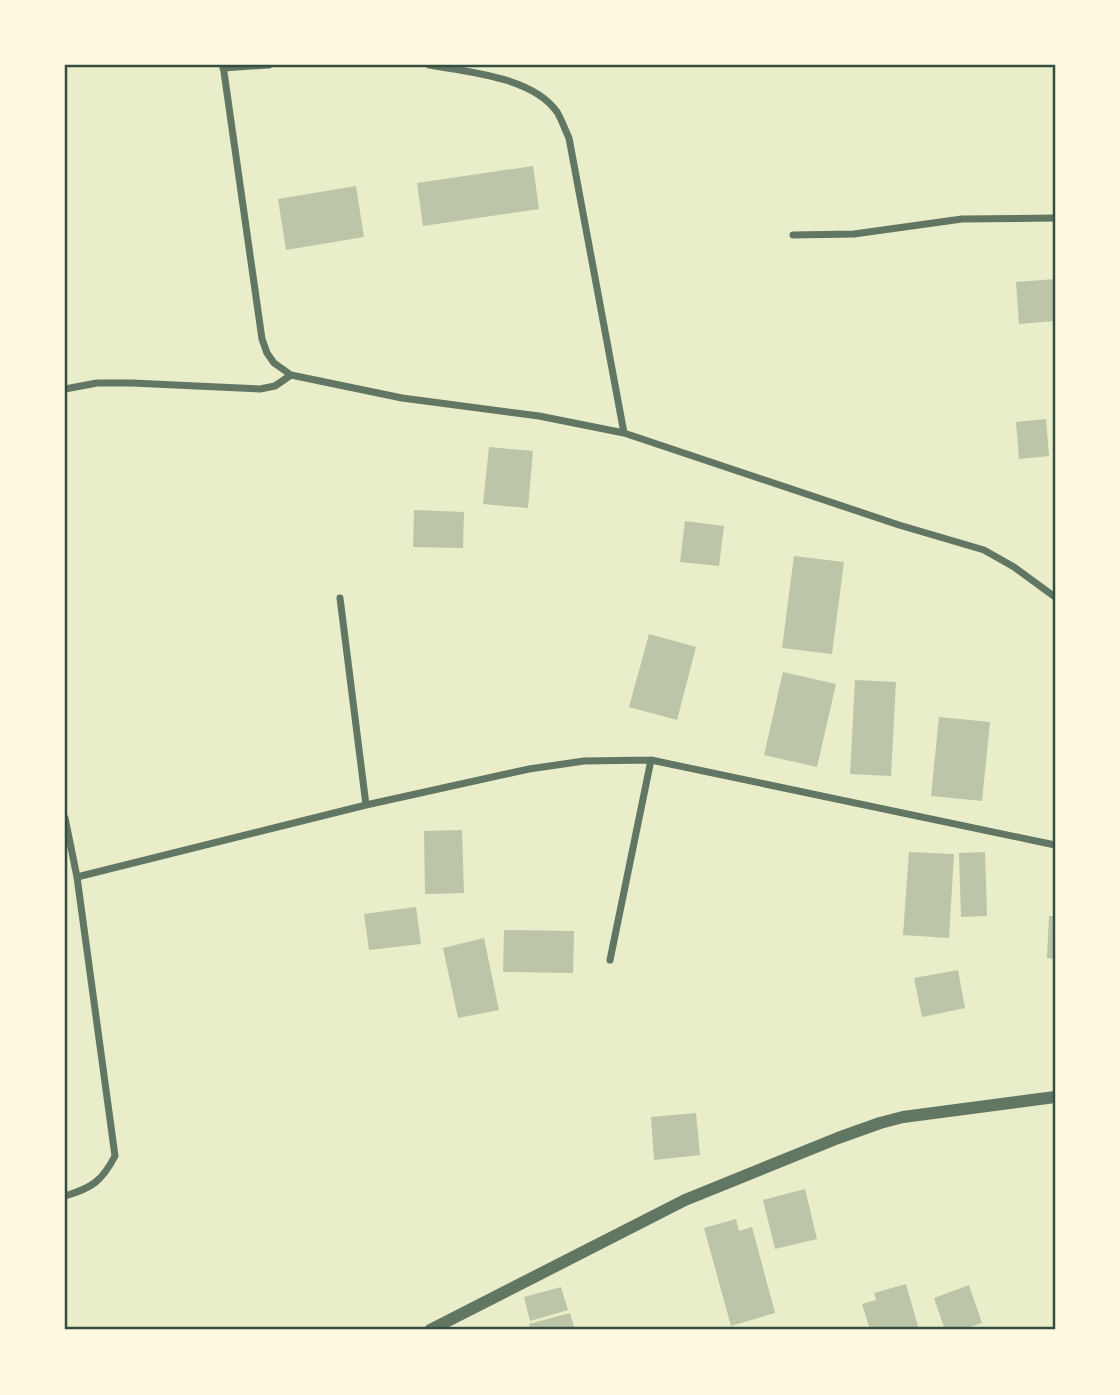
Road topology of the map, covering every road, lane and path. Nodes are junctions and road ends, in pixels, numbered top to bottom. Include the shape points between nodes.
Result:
1 (269, 65) edge
2 (429, 65) edge
3 (223, 66) edge
4 (1055, 218) edge
5 (793, 235) dead end
6 (292, 375) junction
7 (65, 389) edge
8 (624, 433) junction
9 (1055, 597) edge
10 (340, 598) dead end
11 (651, 760) junction
12 (366, 805) junction
13 (65, 818) edge
14 (1055, 845) edge
15 (78, 877) junction
16 (610, 960) dead end
17 (1055, 1097) edge
18 (65, 1196) edge
19 (430, 1330) edge

1 - 3 street
2 - 8 street via 510,81 557,111 569,138
3 - 6 street via 262,339 274,363
4 - 5 street via 962,219 854,234
6 - 7 street via 260,389 132,383
6 - 8 street via 402,398 539,416
8 - 9 street via 984,550
10 - 12 street
11 - 12 street via 584,761 529,769
11 - 14 street
11 - 16 street
12 - 15 street
13 - 15 street
15 - 18 street via 115,1156 96,1183
17 - 19 street via 903,1117 838,1138 685,1200

